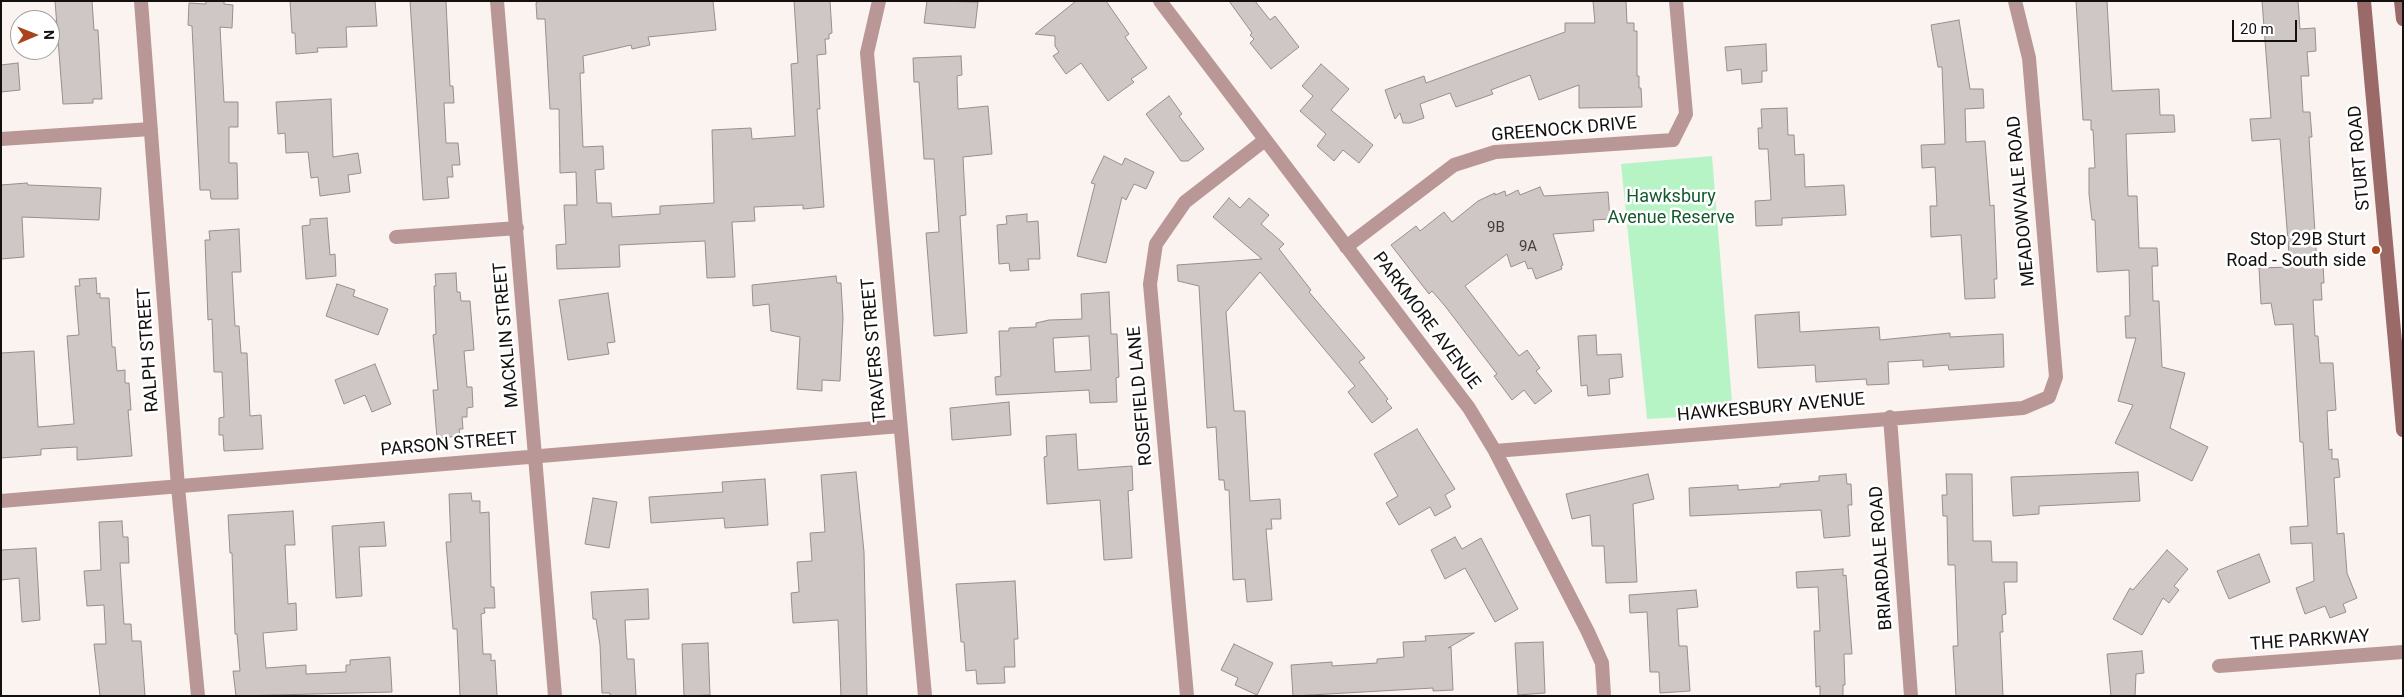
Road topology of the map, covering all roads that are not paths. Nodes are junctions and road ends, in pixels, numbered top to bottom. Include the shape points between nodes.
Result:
1 (140, 1) edge
2 (497, 1) edge
3 (879, 1) edge
4 (1160, 1) edge
5 (1676, 1) edge
6 (2015, 1) edge
7 (2364, 1) edge
8 (2401, 1) edge
9 (2403, 19) edge
10 (151, 129) junction
11 (1, 139) edge
12 (1265, 140) junction
13 (517, 228) junction
14 (396, 237) dead end
15 (1346, 247) junction
16 (2049, 398) joint
17 (1890, 417) junction
18 (900, 426) junction
19 (2403, 430) edge
20 (1495, 451) junction
21 (536, 456) junction
22 (178, 487) junction
23 (1, 501) edge
24 (2403, 652) edge
25 (2219, 666) dead end
26 (198, 696) edge
27 (555, 696) edge
28 (925, 696) edge
29 (1187, 696) edge
30 (1604, 696) edge
31 (1911, 696) edge

1 - 10 street, RALPH STREET
2 - 13 street, MACKLIN STREET
3 - 18 street, TRAVERS STREET via 867,53
4 - 12 street, PARKMORE AVENUE
5 - 15 street, GREENOCK DRIVE via 1686,114 1673,140 1495,152 1454,165
6 - 16 street, MEADOWVALE ROAD via 2029,58 2056,377
7 - 19 main road, STURT ROAD
8 - 9 main road
10 - 11 street
10 - 22 street, RALPH STREET
12 - 15 street, PARKMORE AVENUE
12 - 29 street, ROSEFIELD LANE via 1185,202 1156,244 1150,284
13 - 14 street
13 - 21 street, MACKLIN STREET
15 - 20 street, PARKMORE AVENUE via 1469,408
16 - 17 street, HAWKESBURY AVENUE via 2023,408
17 - 20 street, HAWKESBURY AVENUE
17 - 31 street, BRIARDALE ROAD
18 - 21 street, PARSON STREET
18 - 28 street, TRAVERS STREET
20 - 30 street, PARKMORE AVENUE via 1602,663
21 - 22 street, PARSON STREET
21 - 27 street, MACKLIN STREET
22 - 23 street, PARSON STREET
22 - 26 street, RALPH STREET
24 - 25 street, THE PARKWAY

